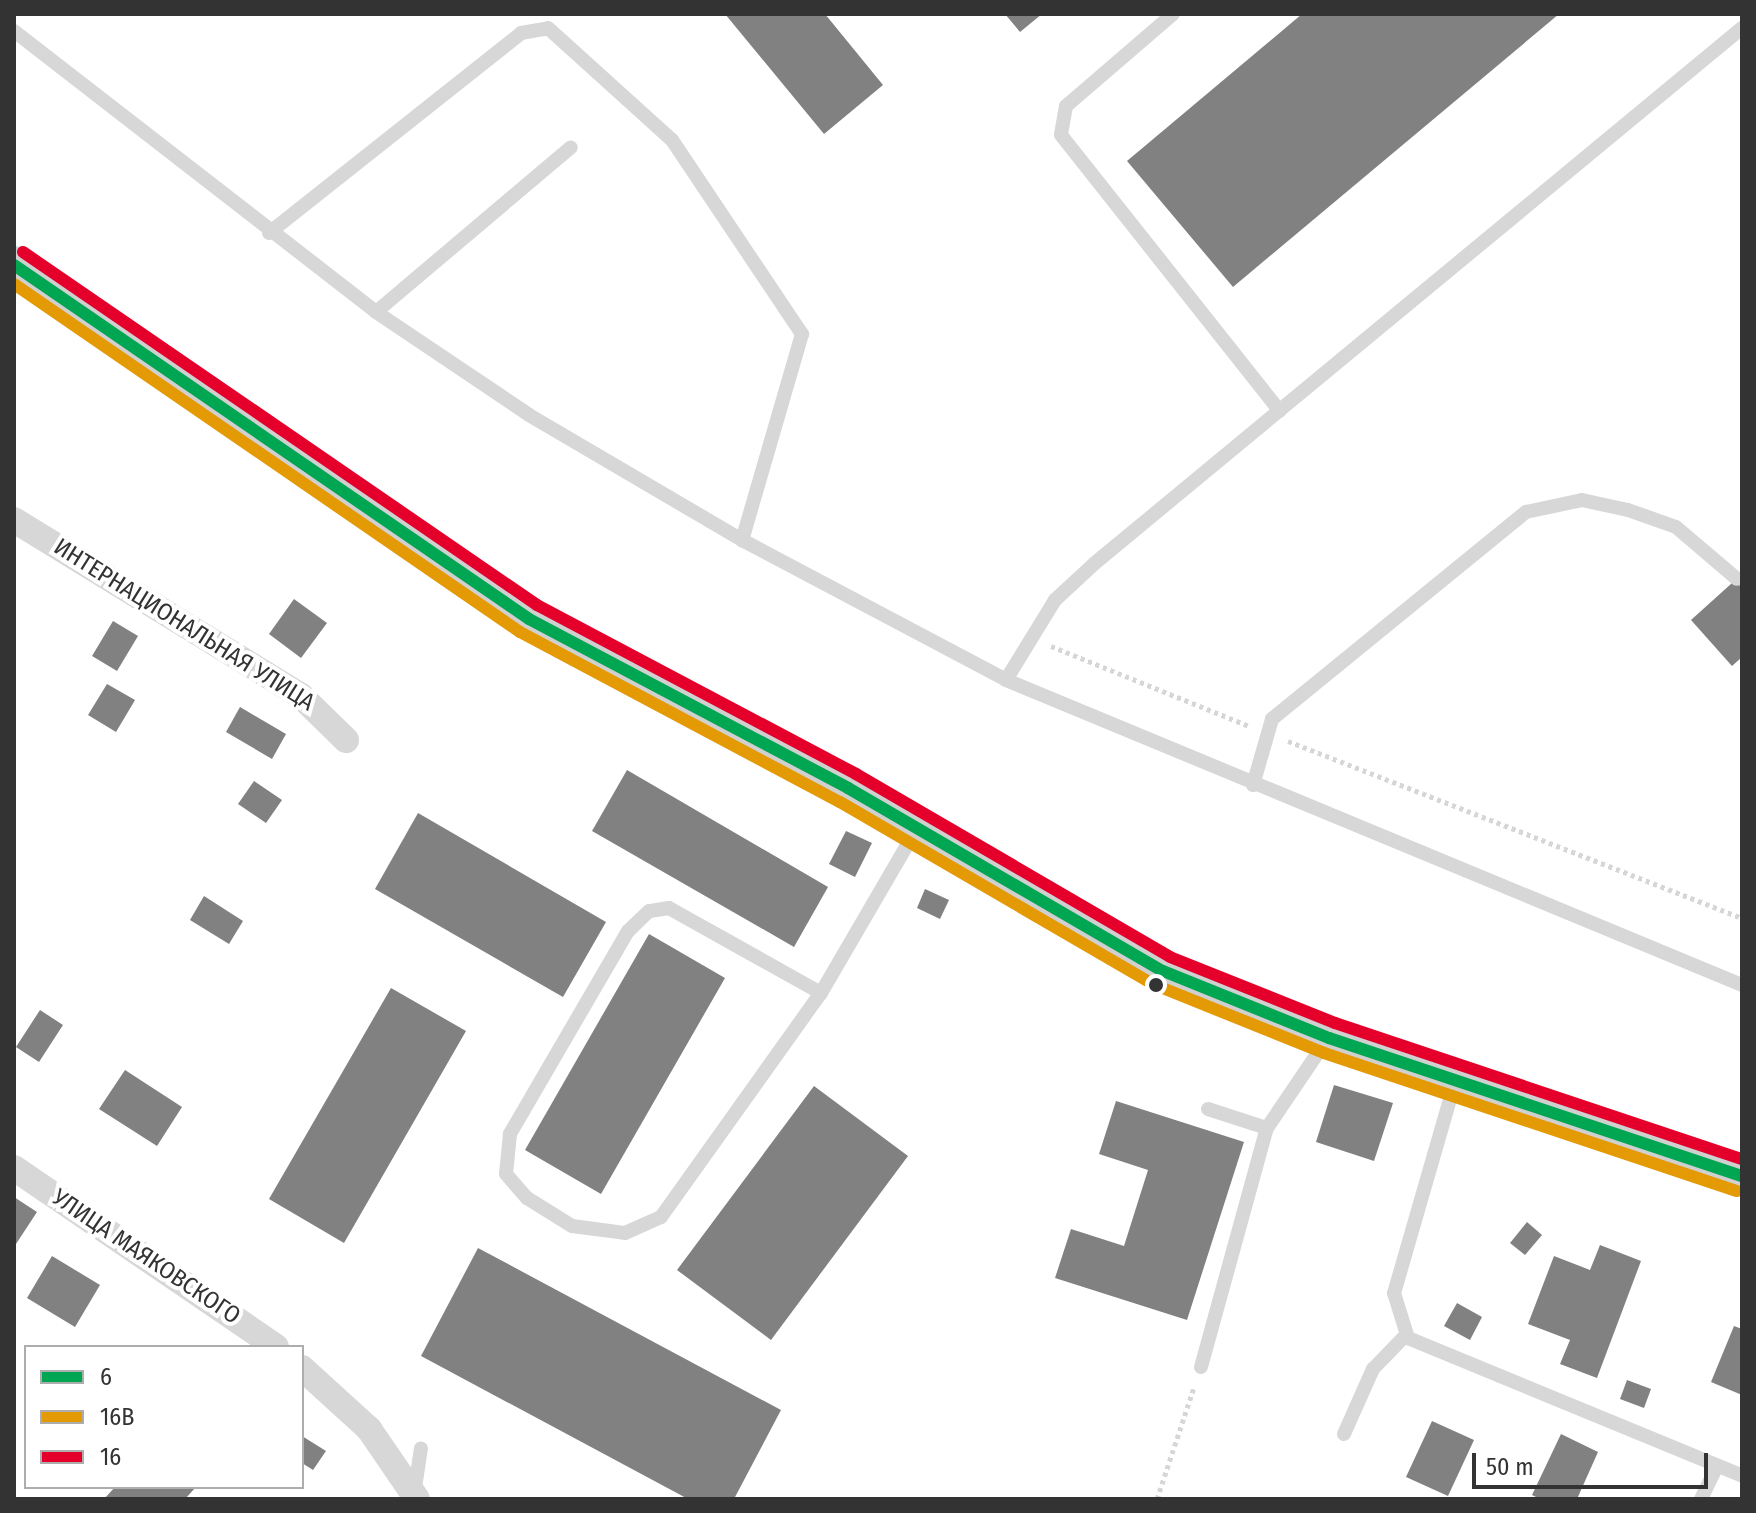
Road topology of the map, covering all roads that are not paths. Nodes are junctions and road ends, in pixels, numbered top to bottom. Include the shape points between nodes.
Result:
1 (1173, 14) edge
2 (536, 20) edge
3 (1742, 28) edge
4 (14, 31) edge
5 (571, 147) dead end
6 (269, 233) junction
7 (14, 265) edge
8 (376, 312) junction
9 (1280, 411) junction
10 (14, 520) edge
11 (742, 540) junction
12 (1737, 579) dead end
13 (1006, 680) junction
14 (346, 740) dead end
15 (1253, 785) junction
16 (918, 828) junction
17 (1742, 985) edge
18 (821, 993) junction
19 (1329, 1038) junction
20 (1456, 1082) junction
21 (1208, 1109) dead end
22 (1267, 1128) junction
23 (14, 1168) edge
24 (1742, 1176) edge
25 (1406, 1335) junction
26 (273, 1345) edge
27 (1201, 1367) road end
28 (304, 1370) edge
29 (1344, 1434) dead end
30 (421, 1448) dead end
31 (1717, 1466) junction
32 (1742, 1476) edge
33 (416, 1494) edge
34 (1701, 1499) edge

1 - 9 lane via 1066,106 1061,135
2 - 6 lane
2 - 11 lane via 672,140 802,334
3 - 9 lane
4 - 6 lane
5 - 8 lane
6 - 8 lane
7 - 16 main road via 529,619
8 - 11 lane via 529,415
9 - 13 lane via 1055,600
10 - 14 street, ИНТЕРНАЦИОНАЛЬНАЯ УЛИЦА via 301,696
11 - 13 lane
12 - 15 lane via 1676,527 1628,510 1582,500 1526,512 1272,719
13 - 15 lane
15 - 17 lane
16 - 18 lane
16 - 19 main road via 1163,971
18 - 18 lane via 661,1217 625,1233 572,1226 527,1198 506,1174 510,1134 628,931 649,911 669,908
19 - 20 main road
19 - 22 lane
20 - 24 main road
20 - 25 lane via 1394,1293
21 - 22 lane
22 - 27 lane
23 - 26 street, УЛИЦА МАЯКОВСКОГО
25 - 29 lane via 1373,1369
25 - 31 lane
28 - 33 street via 369,1429
30 - 33 lane
31 - 32 lane
31 - 34 lane

